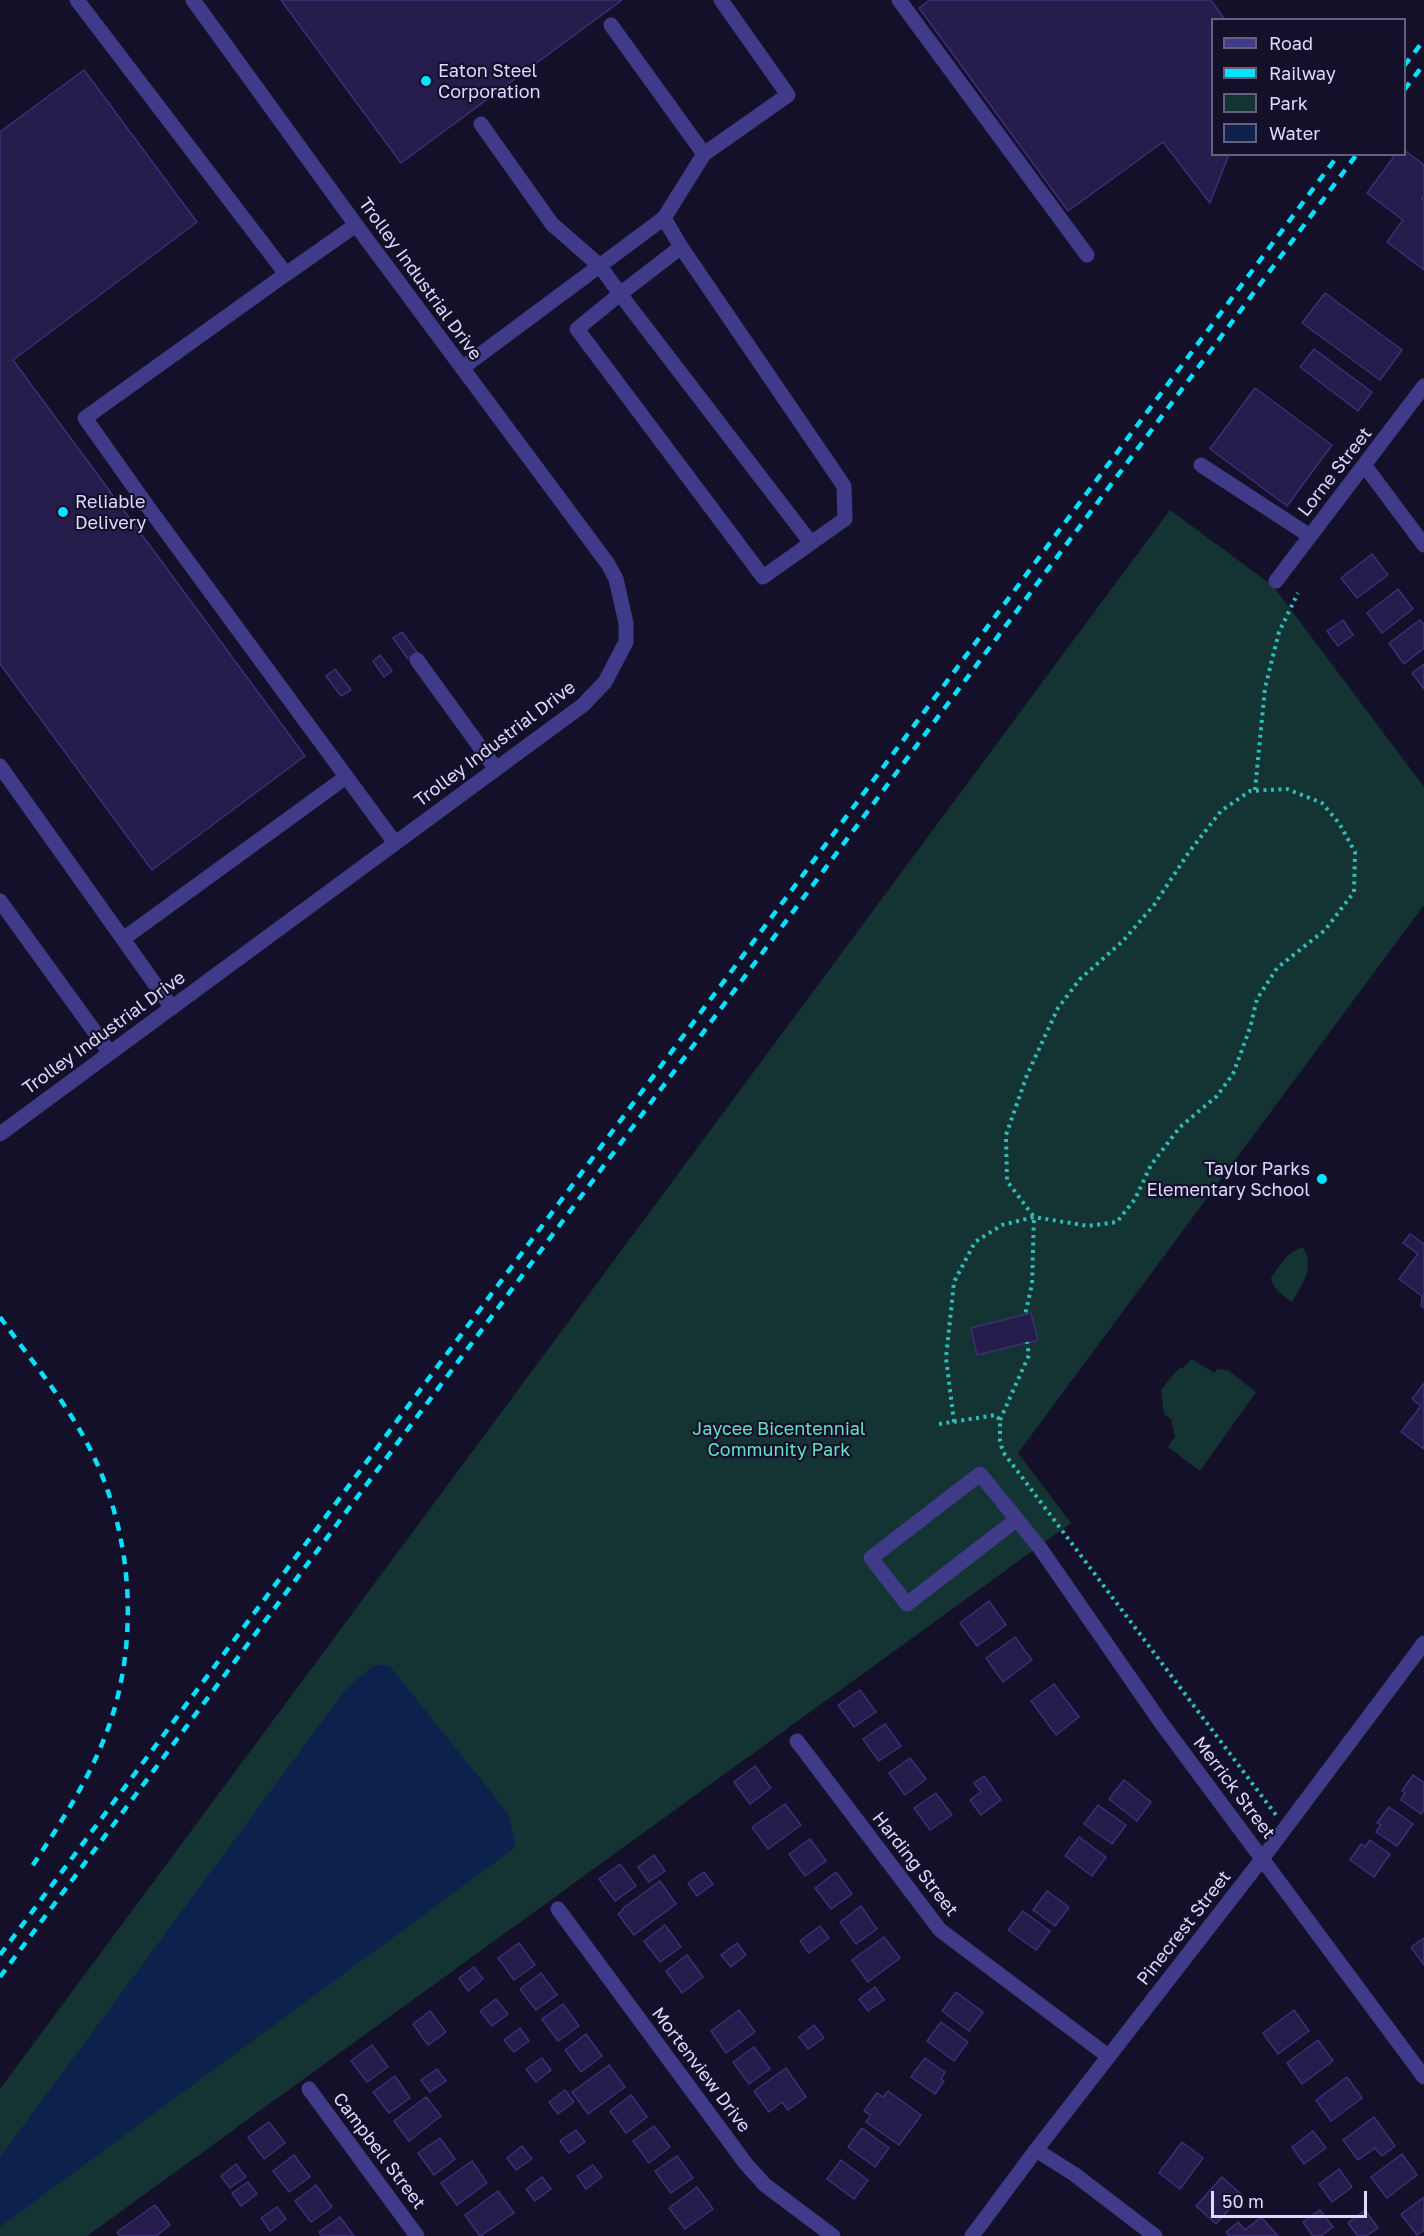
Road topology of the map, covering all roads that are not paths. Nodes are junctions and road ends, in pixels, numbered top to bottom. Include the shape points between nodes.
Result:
1 (77, 0) edge
2 (193, 0) edge
3 (721, 0) edge
4 (899, 0) edge
5 (611, 25) dead end
6 (481, 124) dead end
7 (704, 154) junction
8 (664, 218) junction
9 (356, 225) junction
10 (681, 247) junction
11 (1087, 255) dead end
12 (600, 266) junction
13 (285, 274) junction
14 (620, 294) junction
15 (462, 368) junction
16 (1424, 386) edge
17 (1201, 465) dead end
18 (1365, 466) junction
19 (1310, 536) junction
20 (811, 543) junction
21 (1424, 545) edge
22 (1275, 581) dead end
23 (417, 660) dead end
24 (0, 766) edge
25 (496, 769) junction
26 (346, 777) junction
27 (395, 843) junction
28 (0, 901) edge
29 (123, 939) junction
30 (172, 1008) junction
31 (110, 1053) junction
32 (0, 1134) edge
33 (1016, 1520) junction
34 (1424, 1644) edge
35 (797, 1741) dead end
36 (1262, 1859) junction
37 (558, 1910) dead end
38 (1108, 2056) junction
39 (1424, 2077) edge
40 (309, 2089) dead end
41 (1036, 2150) junction
42 (417, 2236) edge
43 (833, 2236) edge
44 (972, 2236) edge
45 (1155, 2236) edge

1 - 13 street
2 - 9 street, Trolley Industrial Drive
3 - 7 street via 788,95
4 - 11 street
5 - 7 street
6 - 12 street via 552,224
7 - 8 street
8 - 10 street
8 - 12 street
9 - 13 street
9 - 15 street, Trolley Industrial Drive
10 - 14 street
10 - 20 street via 844,486 845,519
12 - 14 street
12 - 15 street
13 - 26 street via 85,417
14 - 20 street
14 - 20 street via 577,329 763,577
15 - 25 street, Trolley Industrial Drive via 608,564 616,579 626,623 626,642 606,682 583,705
16 - 18 street, Lorne Street
17 - 19 street
18 - 19 street, Lorne Street
18 - 21 street
19 - 22 street, Lorne Street
23 - 25 street
24 - 29 street
25 - 27 street, Trolley Industrial Drive
26 - 27 street
26 - 29 street
27 - 30 street, Trolley Industrial Drive
28 - 31 street
29 - 30 street
30 - 31 street, Trolley Industrial Drive
31 - 32 street, Trolley Industrial Drive
33 - 33 street, Merrick Street via 980,1474 871,1558 907,1604
33 - 36 street, Merrick Street
34 - 36 street, Pinecrest Street
35 - 38 street, Harding Street via 940,1930
36 - 38 street, Pinecrest Street
36 - 39 street, Merrick Street
37 - 43 street, Mortenview Drive via 746,2164 765,2185
38 - 41 street, Pinecrest Street
40 - 42 street, Campbell Street
41 - 44 street, Pinecrest Street
41 - 45 street

